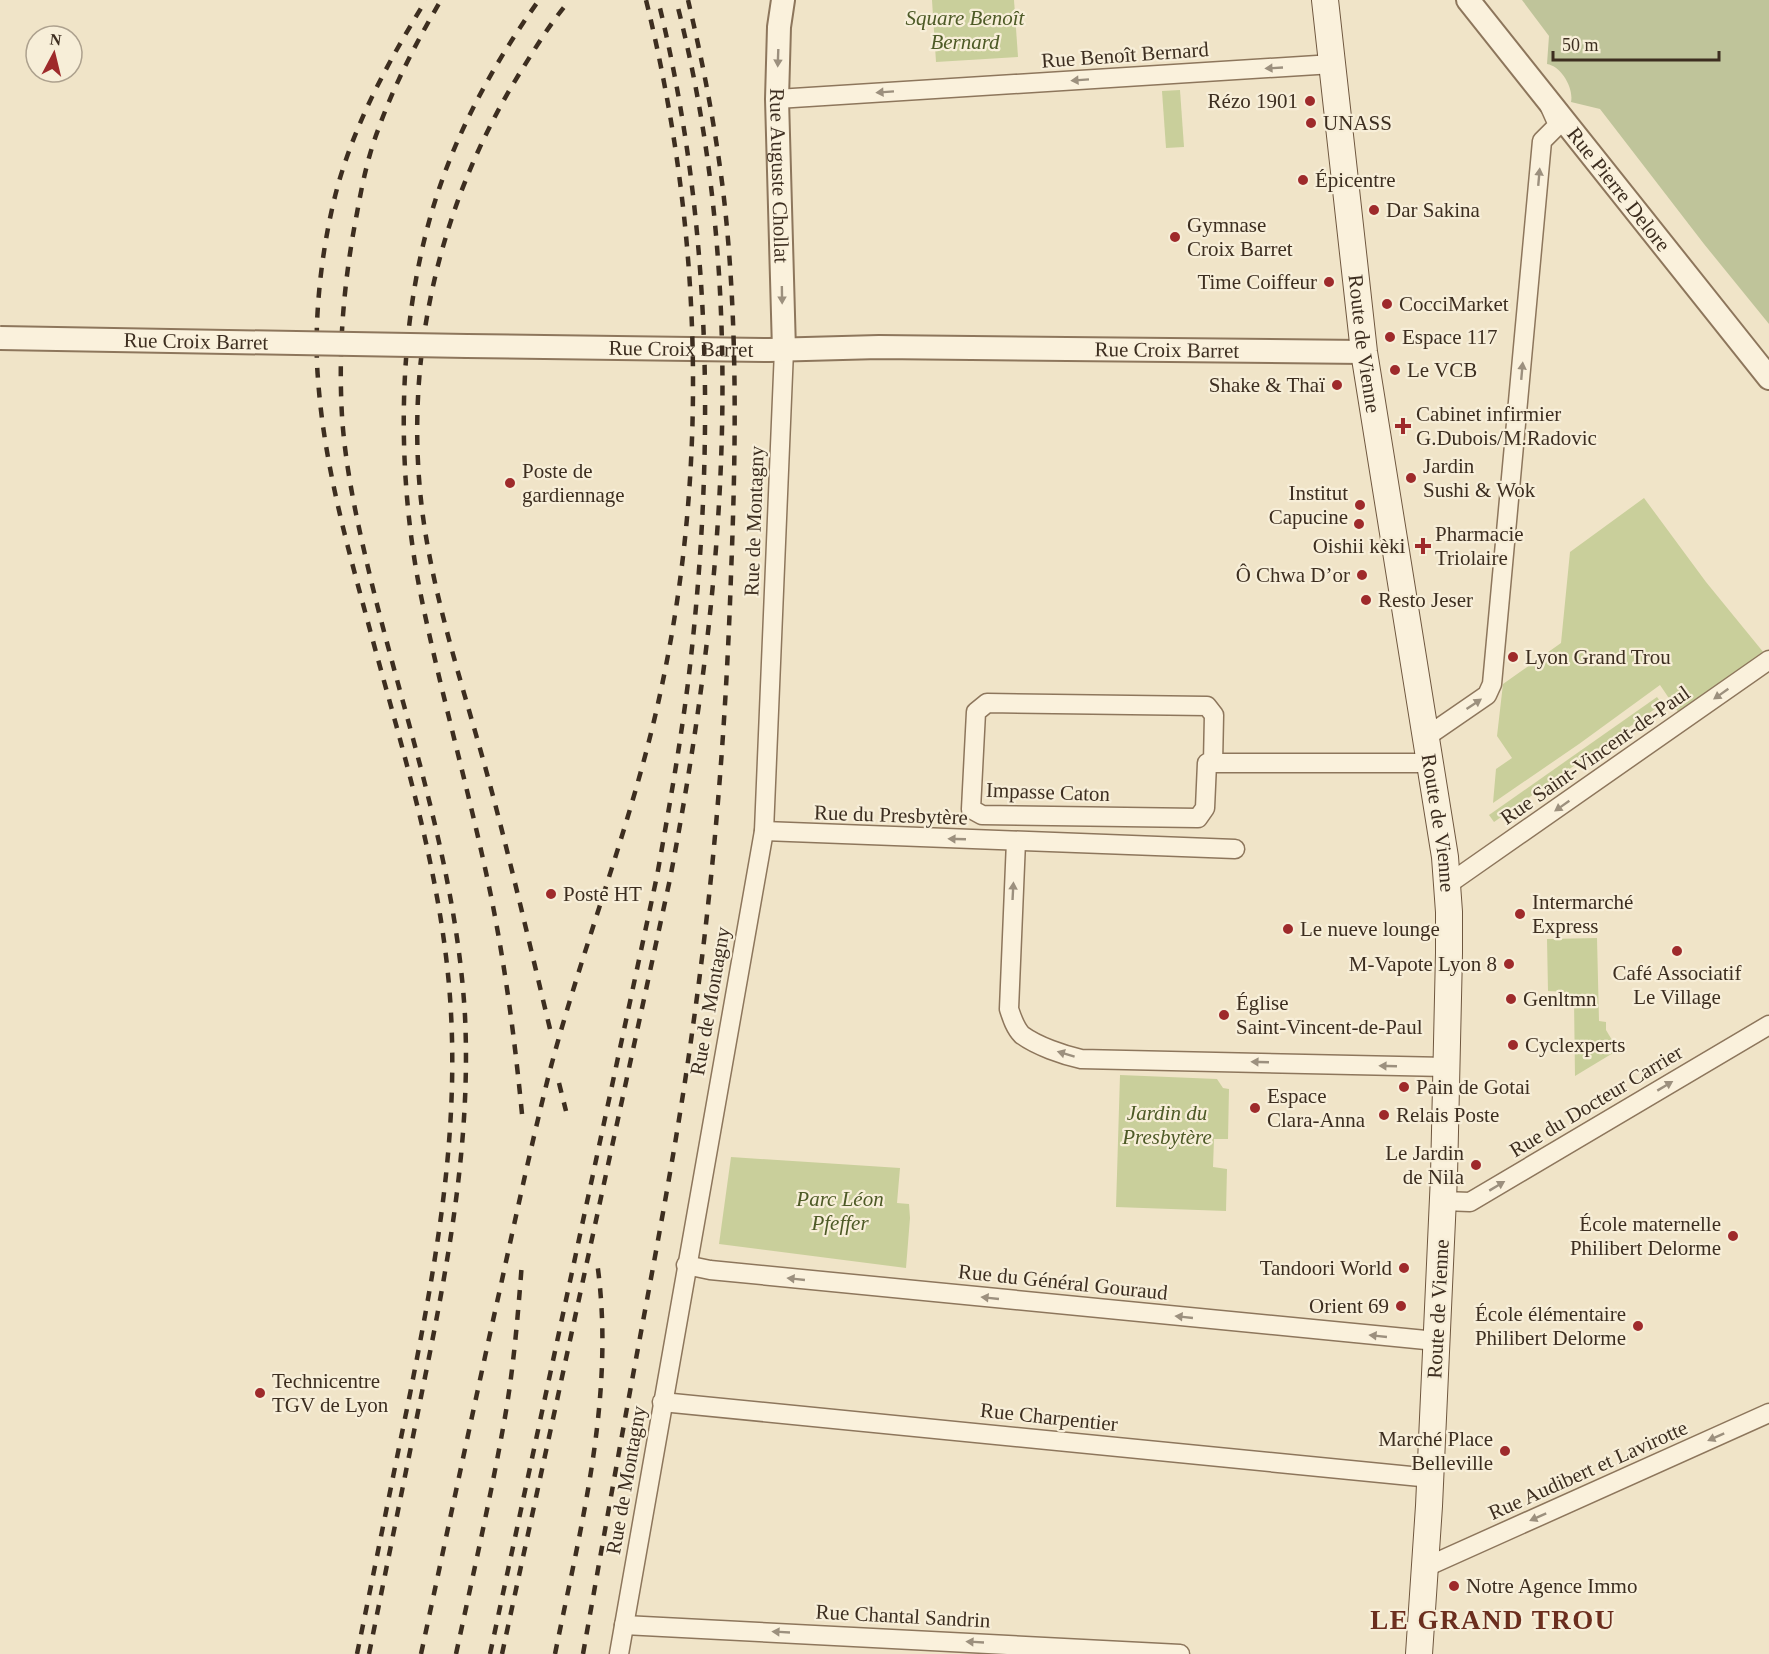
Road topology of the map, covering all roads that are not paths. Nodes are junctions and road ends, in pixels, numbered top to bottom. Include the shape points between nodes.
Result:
1 (783, 0) edge
2 (1325, 0) edge
3 (1467, 0) edge
4 (1333, 64) junction
5 (777, 99) junction
6 (1548, 101) junction
7 (0, 338) edge
8 (784, 350) junction
9 (1364, 352) junction
10 (1769, 378) edge
11 (1769, 660) edge
12 (1426, 737) junction
13 (1213, 763) junction
14 (1429, 763) junction
15 (764, 831) junction
16 (1016, 841) junction
17 (1235, 849) dead end
18 (1447, 885) junction
19 (1769, 1025) edge
20 (1446, 1067) junction
21 (1443, 1201) junction
22 (686, 1265) junction
23 (1436, 1341) junction
24 (662, 1402) junction
25 (1769, 1413) edge
26 (1431, 1478) junction
27 (1426, 1567) junction
28 (624, 1625) junction
29 (619, 1654) edge
30 (1180, 1654) edge
31 (1419, 1654) edge

1 -> 5 street, Rue Auguste Chollat
2 - 4 main road, Route de Vienne
3 - 6 street, Rue Pierre Delore
4 -> 5 street, Rue Benoît Bernard
4 - 9 main road, Route de Vienne
5 -> 8 street, Rue Auguste Chollat
6 - 10 street, Rue Pierre Delore
12 -> 6 street via 1487,694 1492,684 1542,141 1558,125
7 - 8 street, Rue Croix Barret, bridge
8 - 9 street, Rue Croix Barret via 879,347
8 - 15 street, Rue de Montagny
9 - 12 main road, Route de Vienne
11 -> 18 street, Rue Saint-Vincent-de-Paul
12 - 14 main road, Route de Vienne
13 - 13 street, Impasse Caton via 1207,763 1205,808 1198,818 982,815 971,808 976,712 987,703 1207,706 1214,715
13 - 14 street
14 - 18 main road, Route de Vienne
16 -> 15 street, Rue du Presbytère
15 - 22 street, Rue de Montagny
16 - 17 street, Rue du Presbytère
20 -> 16 street via 1081,1059 1022,1034 1009,1009
18 - 20 main road, Route de Vienne
21 -> 19 street, Rue du Docteur Carrier via 1470,1202
20 - 21 main road, Route de Vienne
21 - 23 main road, Route de Vienne
23 -> 22 street, Rue du Général Gouraud via 722,1272
22 - 24 street, Rue de Montagny
23 - 26 main road, Route de Vienne
24 - 26 street, Rue Charpentier
24 - 28 street, Rue de Montagny
25 -> 27 street, Rue Audibert et Lavirotte
26 - 27 main road, Route de Vienne
27 - 31 main road, Route de Vienne
28 - 29 street, Rue de Montagny
30 -> 28 street, Rue Chantal Sandrin

